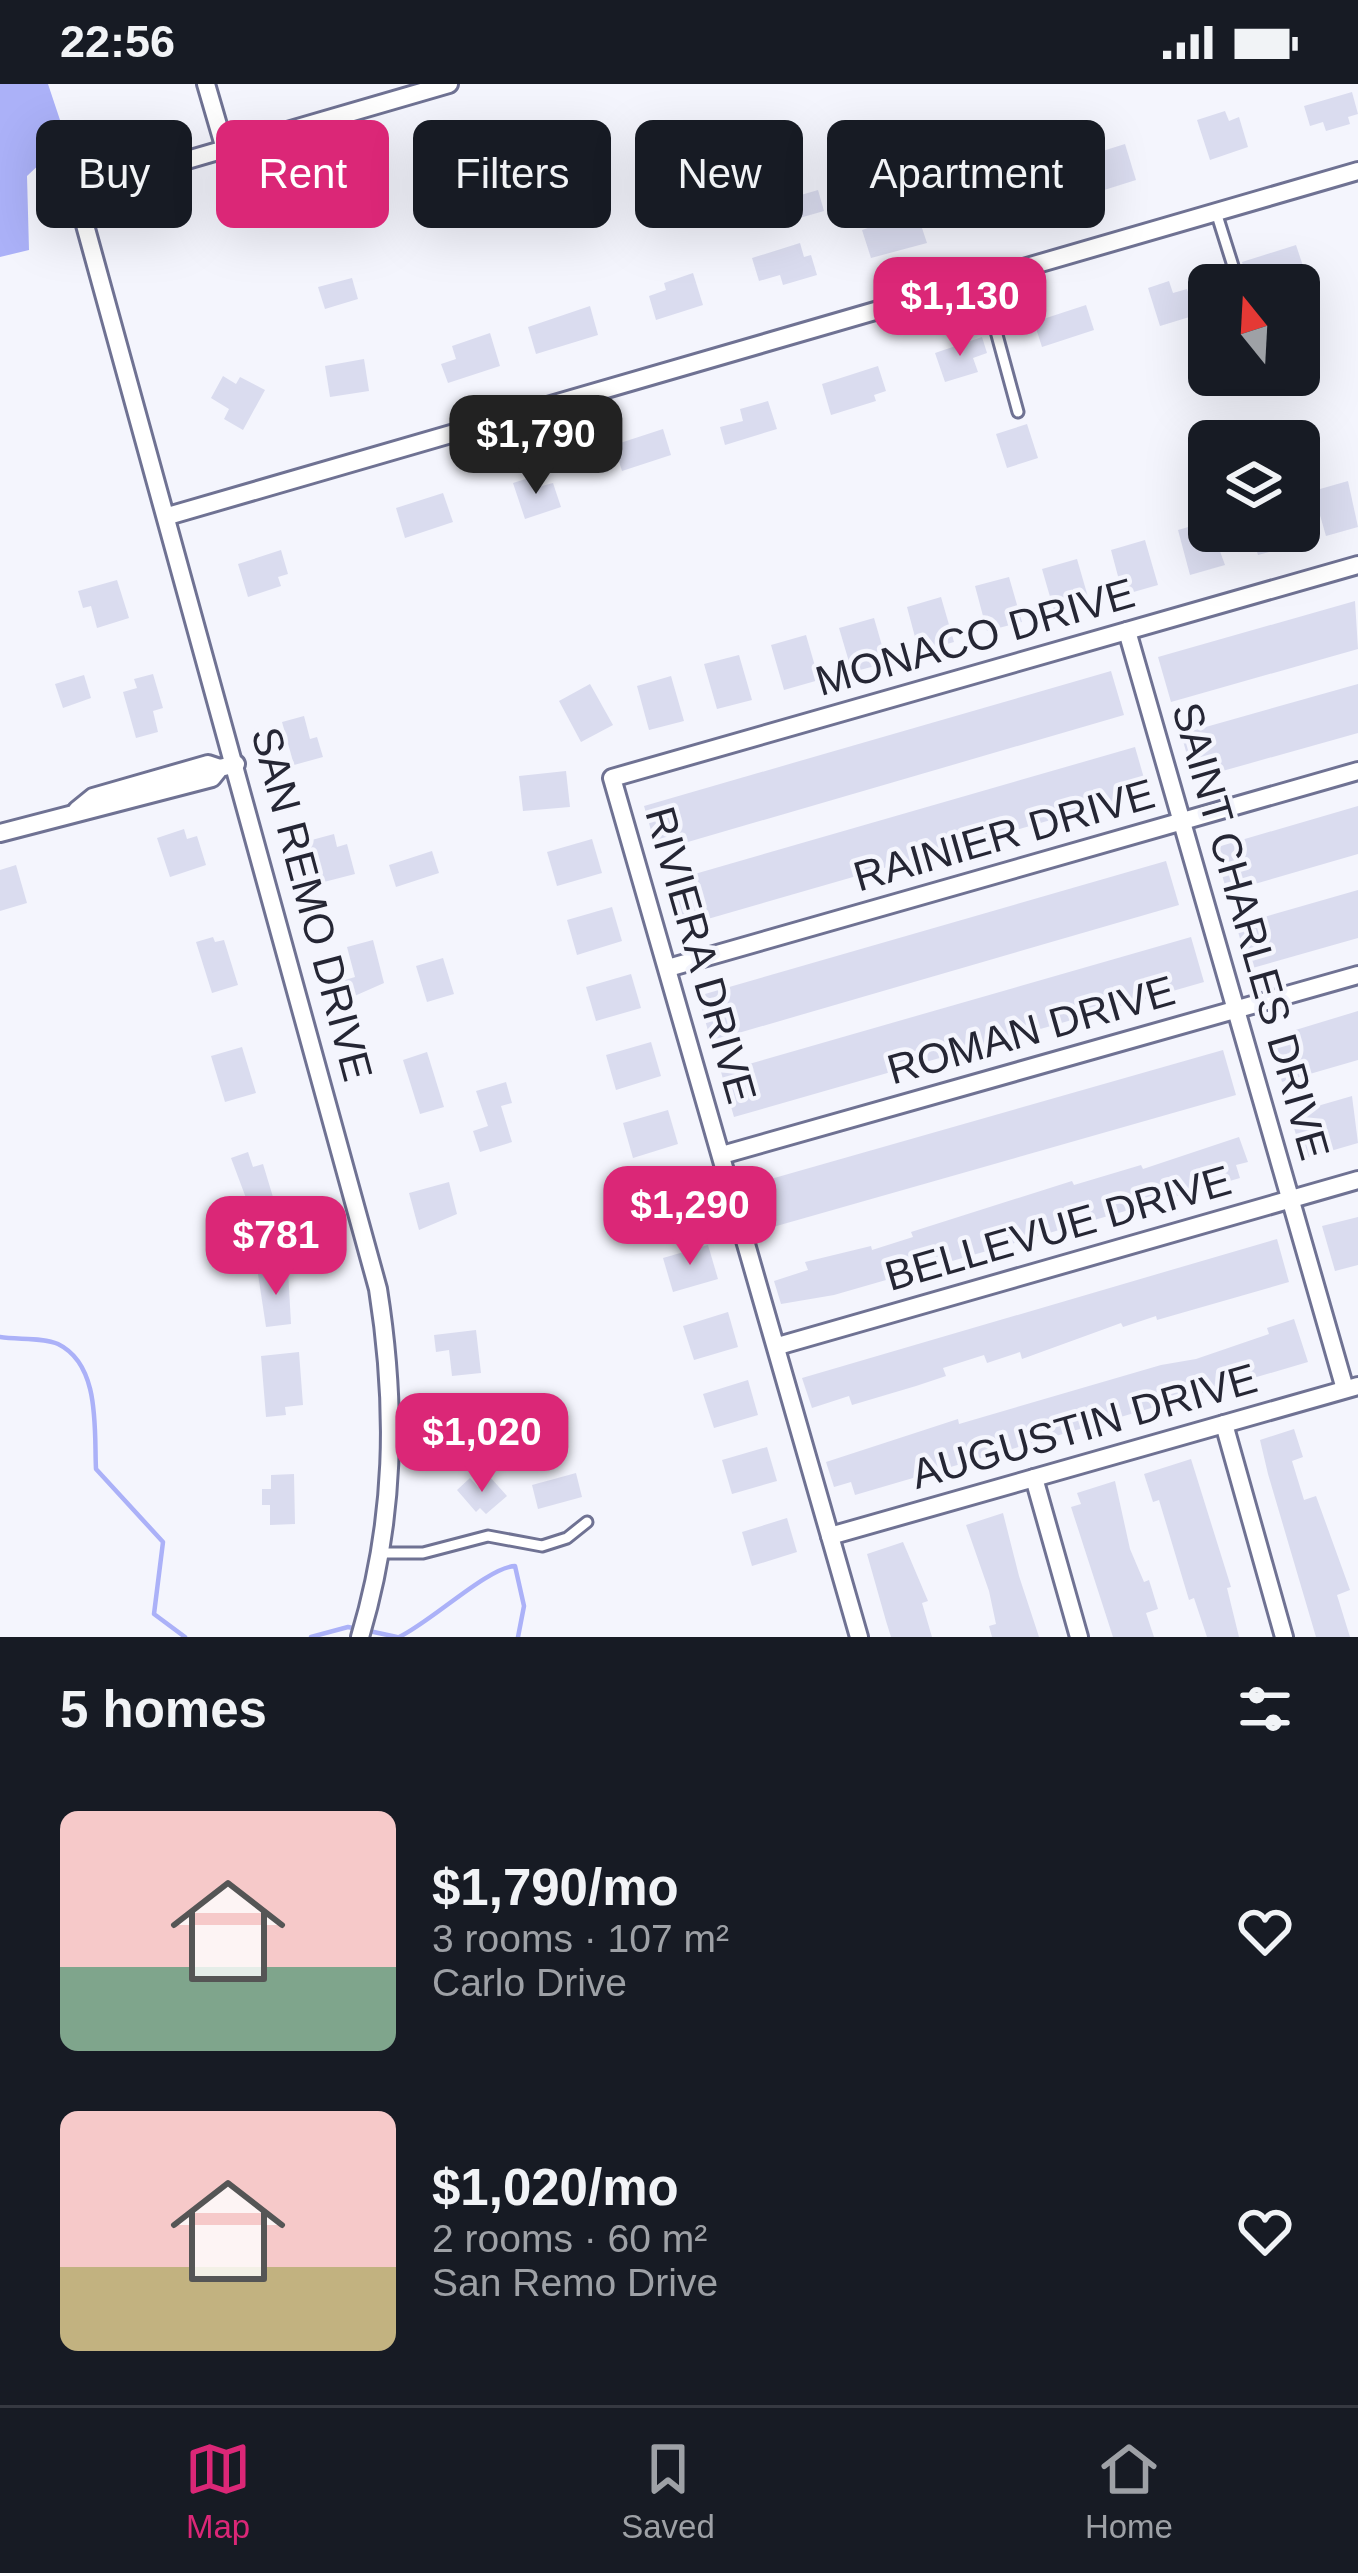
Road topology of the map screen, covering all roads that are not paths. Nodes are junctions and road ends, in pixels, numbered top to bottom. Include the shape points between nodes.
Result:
1 (206, 84) edge
2 (449, 84) edge
3 (417, 88) edge
4 (217, 120) edge
5 (316, 120) edge
6 (216, 152) edge
7 (1358, 171) edge
8 (1216, 212) junction
9 (1232, 264) edge
10 (982, 280) junction
11 (1018, 412) dead end
12 (168, 516) junction
13 (1358, 565) edge
14 (1127, 632) junction
15 (228, 766) junction
16 (1358, 771) edge
17 (612, 778) joint
18 (1182, 822) junction
19 (0, 833) edge
20 (668, 968) junction
21 (1358, 975) edge
22 (1236, 1010) junction
23 (722, 1154) junction
24 (1358, 1180) edge
25 (1291, 1199) junction
26 (778, 1346) junction
27 (1351, 1387) edge
28 (1224, 1424) junction
29 (1034, 1478) junction
30 (587, 1522) dead end
31 (830, 1535) junction
32 (382, 1553) junction
33 (360, 1637) edge
34 (859, 1637) edge
35 (1079, 1637) edge
36 (1284, 1637) edge

1 - 4 street
2 - 3 street
3 - 5 street
6 - 12 street, SAN REMO DRIVE via 108,183 82,199
7 - 8 street
8 - 9 lane
8 - 10 street
10 - 11 lane
10 - 12 street
12 - 15 street, SAN REMO DRIVE
13 - 14 street, MONACO DRIVE
14 - 17 street, MONACO DRIVE
14 - 18 street, SAINT CHARLES DRIVE
15 - 19 street via 212,778 97,812
15 - 32 street, SAN REMO DRIVE via 378,1288 392,1412
16 - 18 street, RAINIER DRIVE
17 - 20 street, RIVIERA DRIVE
18 - 20 street, RAINIER DRIVE
18 - 22 street, SAINT CHARLES DRIVE
20 - 23 street, RIVIERA DRIVE
21 - 22 street, ROMAN DRIVE
22 - 23 street, ROMAN DRIVE
22 - 25 street, SAINT CHARLES DRIVE
23 - 26 street, RIVIERA DRIVE
24 - 25 street, BELLEVUE DRIVE
25 - 26 street, BELLEVUE DRIVE
25 - 27 street, SAINT CHARLES DRIVE
26 - 31 street, RIVIERA DRIVE
27 - 28 street, AUGUSTIN DRIVE
28 - 29 street, AUGUSTIN DRIVE
28 - 36 street
29 - 31 street, AUGUSTIN DRIVE
29 - 35 street
30 - 32 lane via 542,1546 488,1536 423,1553
31 - 34 street, RIVIERA DRIVE
32 - 33 street, SAN REMO DRIVE

